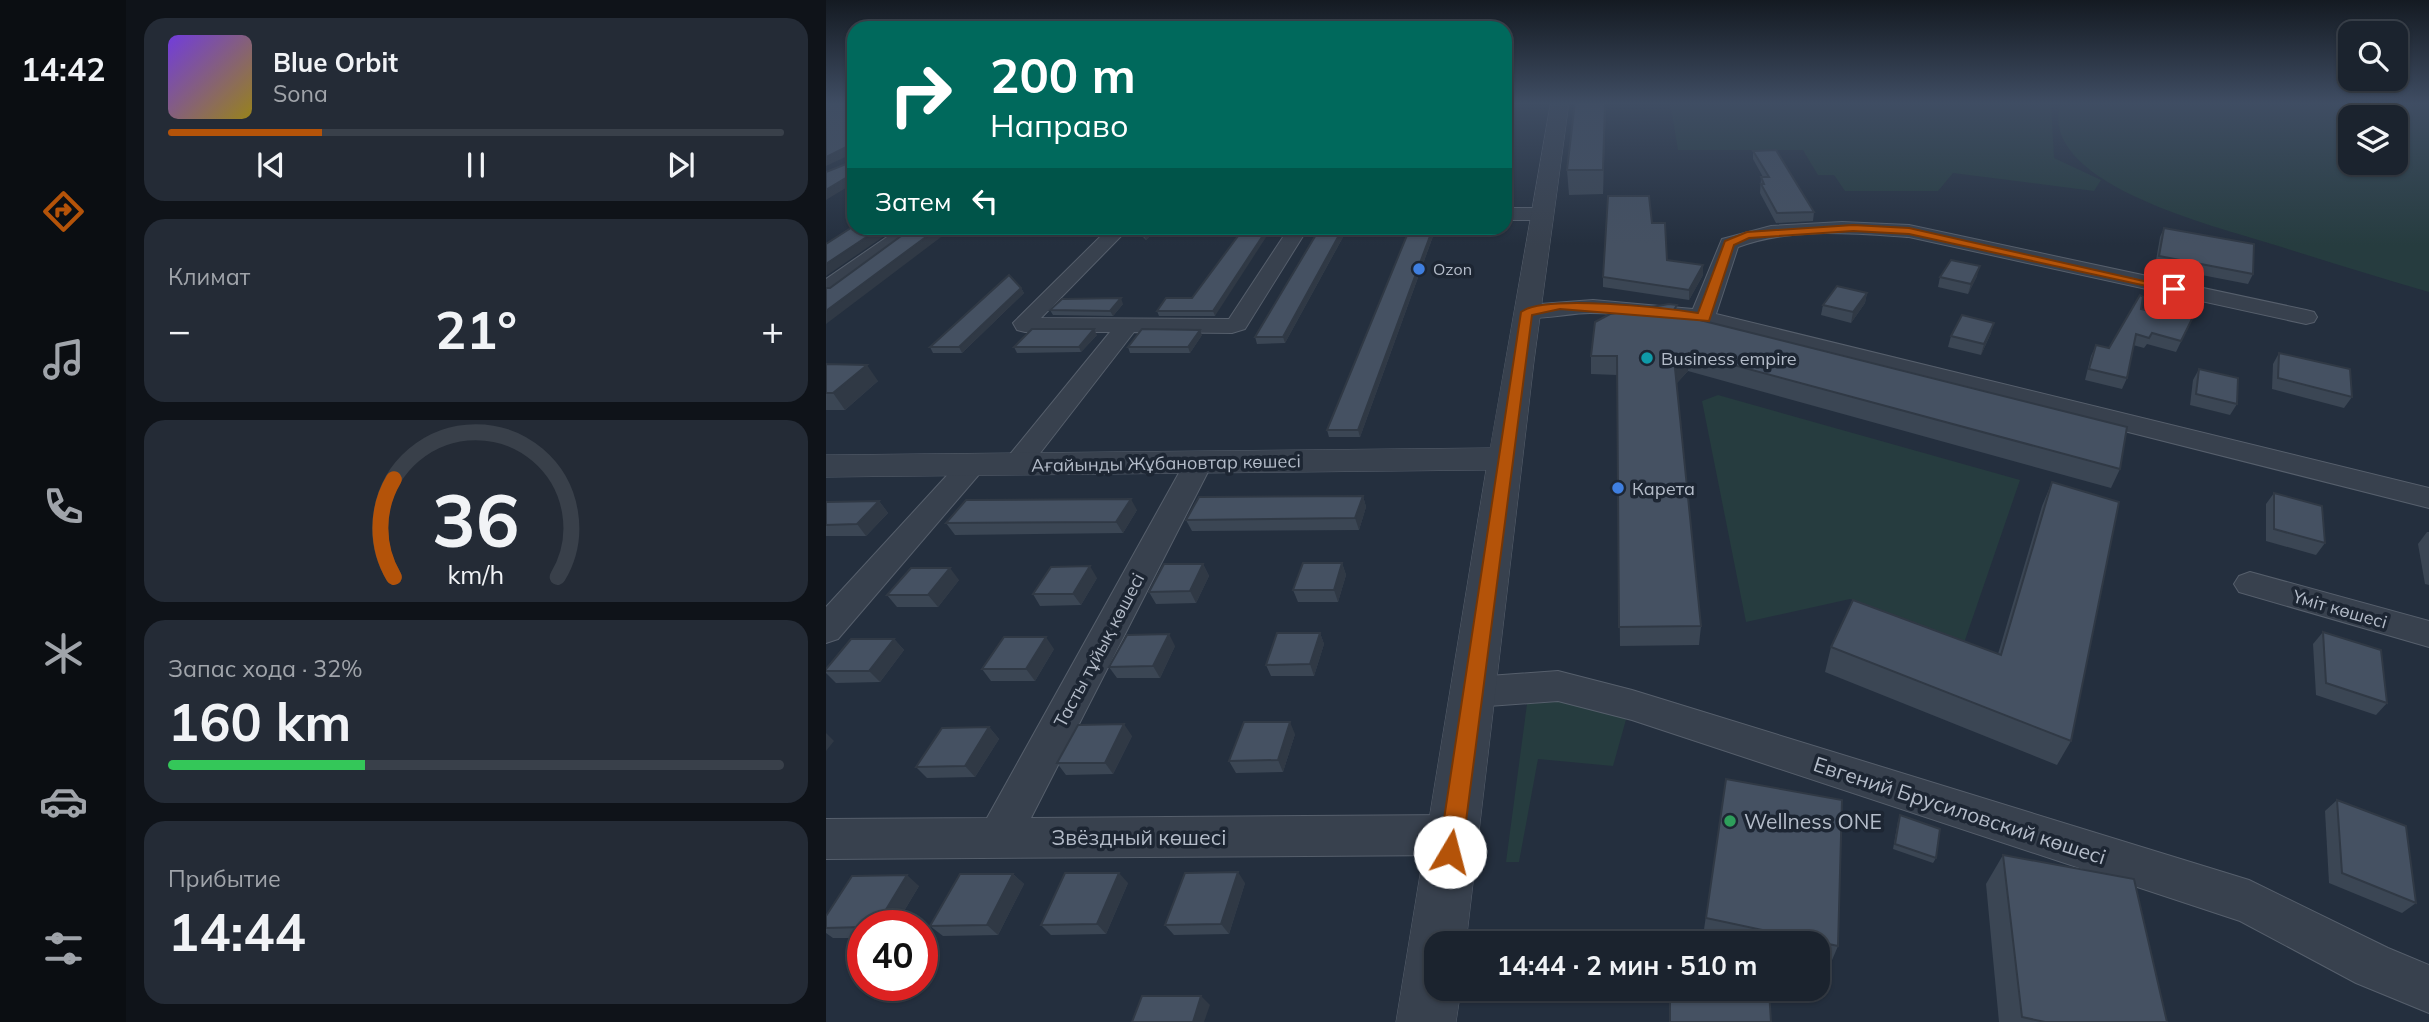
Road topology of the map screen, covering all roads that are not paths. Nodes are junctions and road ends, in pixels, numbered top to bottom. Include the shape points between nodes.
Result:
1 (1552, 150) edge
2 (1512, 214) edge
3 (1542, 214) junction
4 (902, 235) edge
5 (1112, 235) edge
6 (1294, 235) edge
7 (826, 289) edge
8 (1527, 312) junction
9 (2306, 317) dead end
10 (1704, 318) junction
11 (1126, 327) junction
12 (1505, 459) junction
13 (1199, 462) junction
14 (1017, 464) junction
15 (972, 465) junction
16 (826, 466) edge
17 (2429, 498) edge
18 (2250, 584) dead end
19 (826, 630) edge
20 (2429, 634) edge
21 (1475, 692) junction
22 (1453, 835) junction
23 (999, 837) junction
24 (826, 839) edge
25 (1439, 931) edge
26 (2429, 989) edge
27 (1429, 1001) edge
28 (1426, 1022) edge

1 - 3 street
2 - 3 street
3 - 8 street
4 - 7 street
5 - 11 street via 1024,323 1028,327
6 - 11 street via 1237,324
8 - 10 street via 1560,306
8 - 12 street
9 - 10 street via 1909,231 1853,228 1747,235 1729,243
10 - 17 street
11 - 14 street
12 - 13 street, Ағайынды Жұбановтар көшесі
12 - 21 street
13 - 14 street, Ағайынды Жұбановтар көшесі
13 - 23 street, Тасты тұйық көшесі
14 - 15 street, Ағайынды Жұбановтар көшесі
15 - 16 street, Ағайынды Жұбановтар көшесі
15 - 19 street
18 - 20 street, Үміт көшесі
21 - 22 street
21 - 26 street, Евгений Брусиловский көшесі via 1558,686 1632,705 2249,902 2373,967
22 - 23 street, Звёздный көшесі
22 - 25 street
23 - 24 street, Звёздный көшесі
27 - 28 street

